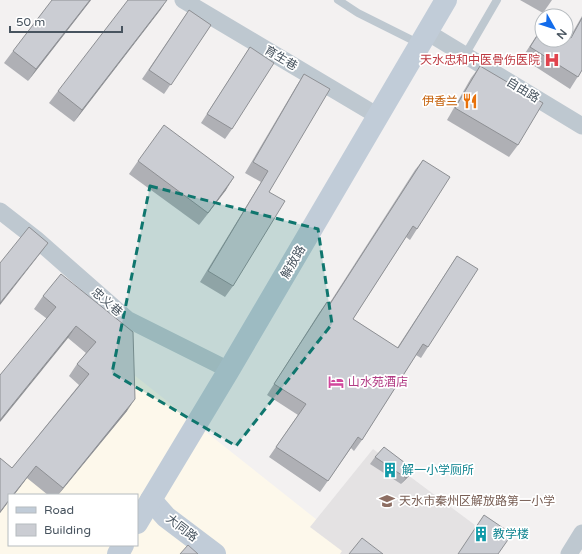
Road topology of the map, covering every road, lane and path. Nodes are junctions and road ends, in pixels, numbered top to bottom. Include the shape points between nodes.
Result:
1 (184, 0) edge
2 (338, 0) edge
3 (446, 0) edge
4 (497, 0) edge
5 (424, 38) junction
6 (465, 55) junction
7 (378, 116) junction
8 (582, 126) edge
9 (0, 211) edge
10 (229, 370) junction
11 (151, 500) junction
12 (138, 521) edge
13 (582, 533) edge
14 (215, 554) edge
15 (569, 554) edge

1 - 7 street, 育生巷
2 - 5 lane via 358,13
3 - 5 main road, 解放路
4 - 6 lane
5 - 6 street, 自由路
5 - 7 main road, 解放路
6 - 8 street, 自由路
7 - 10 main road, 解放路
9 - 10 street, 忠义巷 via 127,319
10 - 11 main road, 解放路
11 - 12 main road, 解放路
11 - 14 main road, 大同路 via 166,517
13 - 15 street

